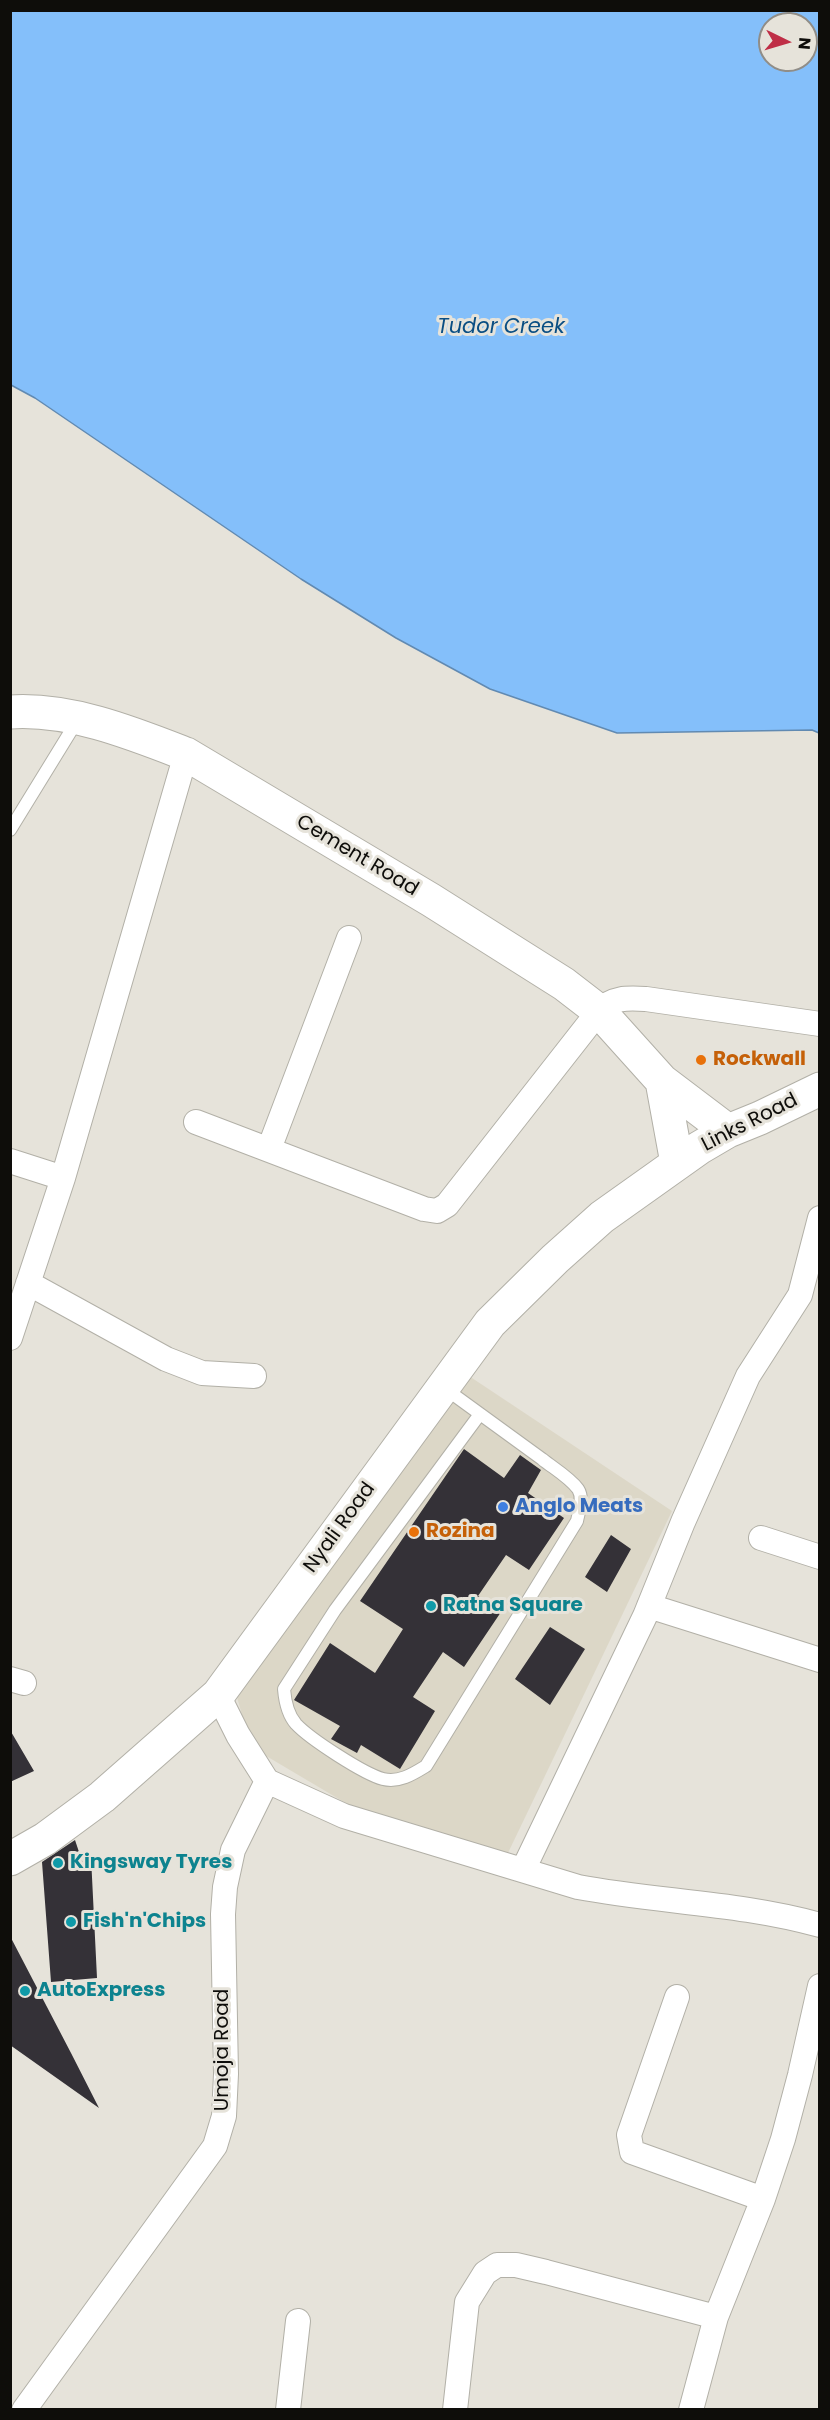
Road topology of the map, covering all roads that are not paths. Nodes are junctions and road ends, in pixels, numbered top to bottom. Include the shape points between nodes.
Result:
1 (10, 712) edge
2 (78, 719) junction
3 (186, 754) junction
4 (10, 830) edge
5 (349, 938) dead end
6 (599, 1011) junction
7 (819, 1024) edge
8 (662, 1081) junction
9 (819, 1089) edge
10 (196, 1122) dead end
11 (728, 1131) junction
12 (269, 1149) junction
13 (10, 1161) edge
14 (665, 1171) junction
15 (63, 1178) junction
16 (819, 1218) edge
17 (28, 1283) junction
18 (10, 1338) edge
19 (254, 1376) dead end
20 (443, 1387) junction
21 (480, 1413) junction
22 (761, 1538) dead end
23 (819, 1557) edge
24 (649, 1606) junction
25 (819, 1660) edge
26 (218, 1695) junction
27 (267, 1781) junction
28 (10, 1858) edge
29 (523, 1870) junction
30 (819, 1925) edge
31 (819, 1986) edge
32 (678, 1996) dead end
33 (764, 2199) junction
34 (716, 2317) junction
35 (298, 2320) dead end
36 (24, 2409) edge
37 (288, 2409) edge
38 (455, 2409) edge
39 (691, 2409) edge

1 - 2 main road, Cement Road
2 - 3 main road, Cement Road
2 - 4 lane
3 - 6 main road, Cement Road via 431,900 564,984
3 - 15 street
5 - 12 street
6 - 7 street via 622,998 646,999
6 - 8 main road, Cement Road
6 - 12 street via 442,1209 424,1209
8 - 11 main road, Cement Road
8 - 14 main road
9 - 11 main road, Links Road
10 - 12 street
11 - 14 main road, Links Road
13 - 15 street
14 - 20 main road, Nyali Road via 602,1217 547,1267 490,1323
15 - 17 street
16 - 24 street via 800,1295 748,1376
17 - 18 street
17 - 19 street via 166,1359 202,1373
20 - 21 lane
20 - 26 main road, Nyali Road
21 - 21 lane via 579,1491 577,1521 426,1766 407,1778 384,1780 336,1755 296,1724 284,1689 335,1610
22 - 23 street
24 - 25 street
24 - 29 street
26 - 27 street
26 - 28 main road, Nyali Road via 102,1797 45,1839
27 - 29 street via 344,1816
27 - 36 street, Umoja Road via 233,1850 225,1887 225,2105 215,2146
29 - 30 street via 578,1887 789,1916
31 - 33 street via 800,2075
32 - 33 street via 629,2135 632,2152
33 - 34 street
34 - 38 street via 546,2272 497,2265 485,2273 467,2302
34 - 39 street
35 - 37 street

